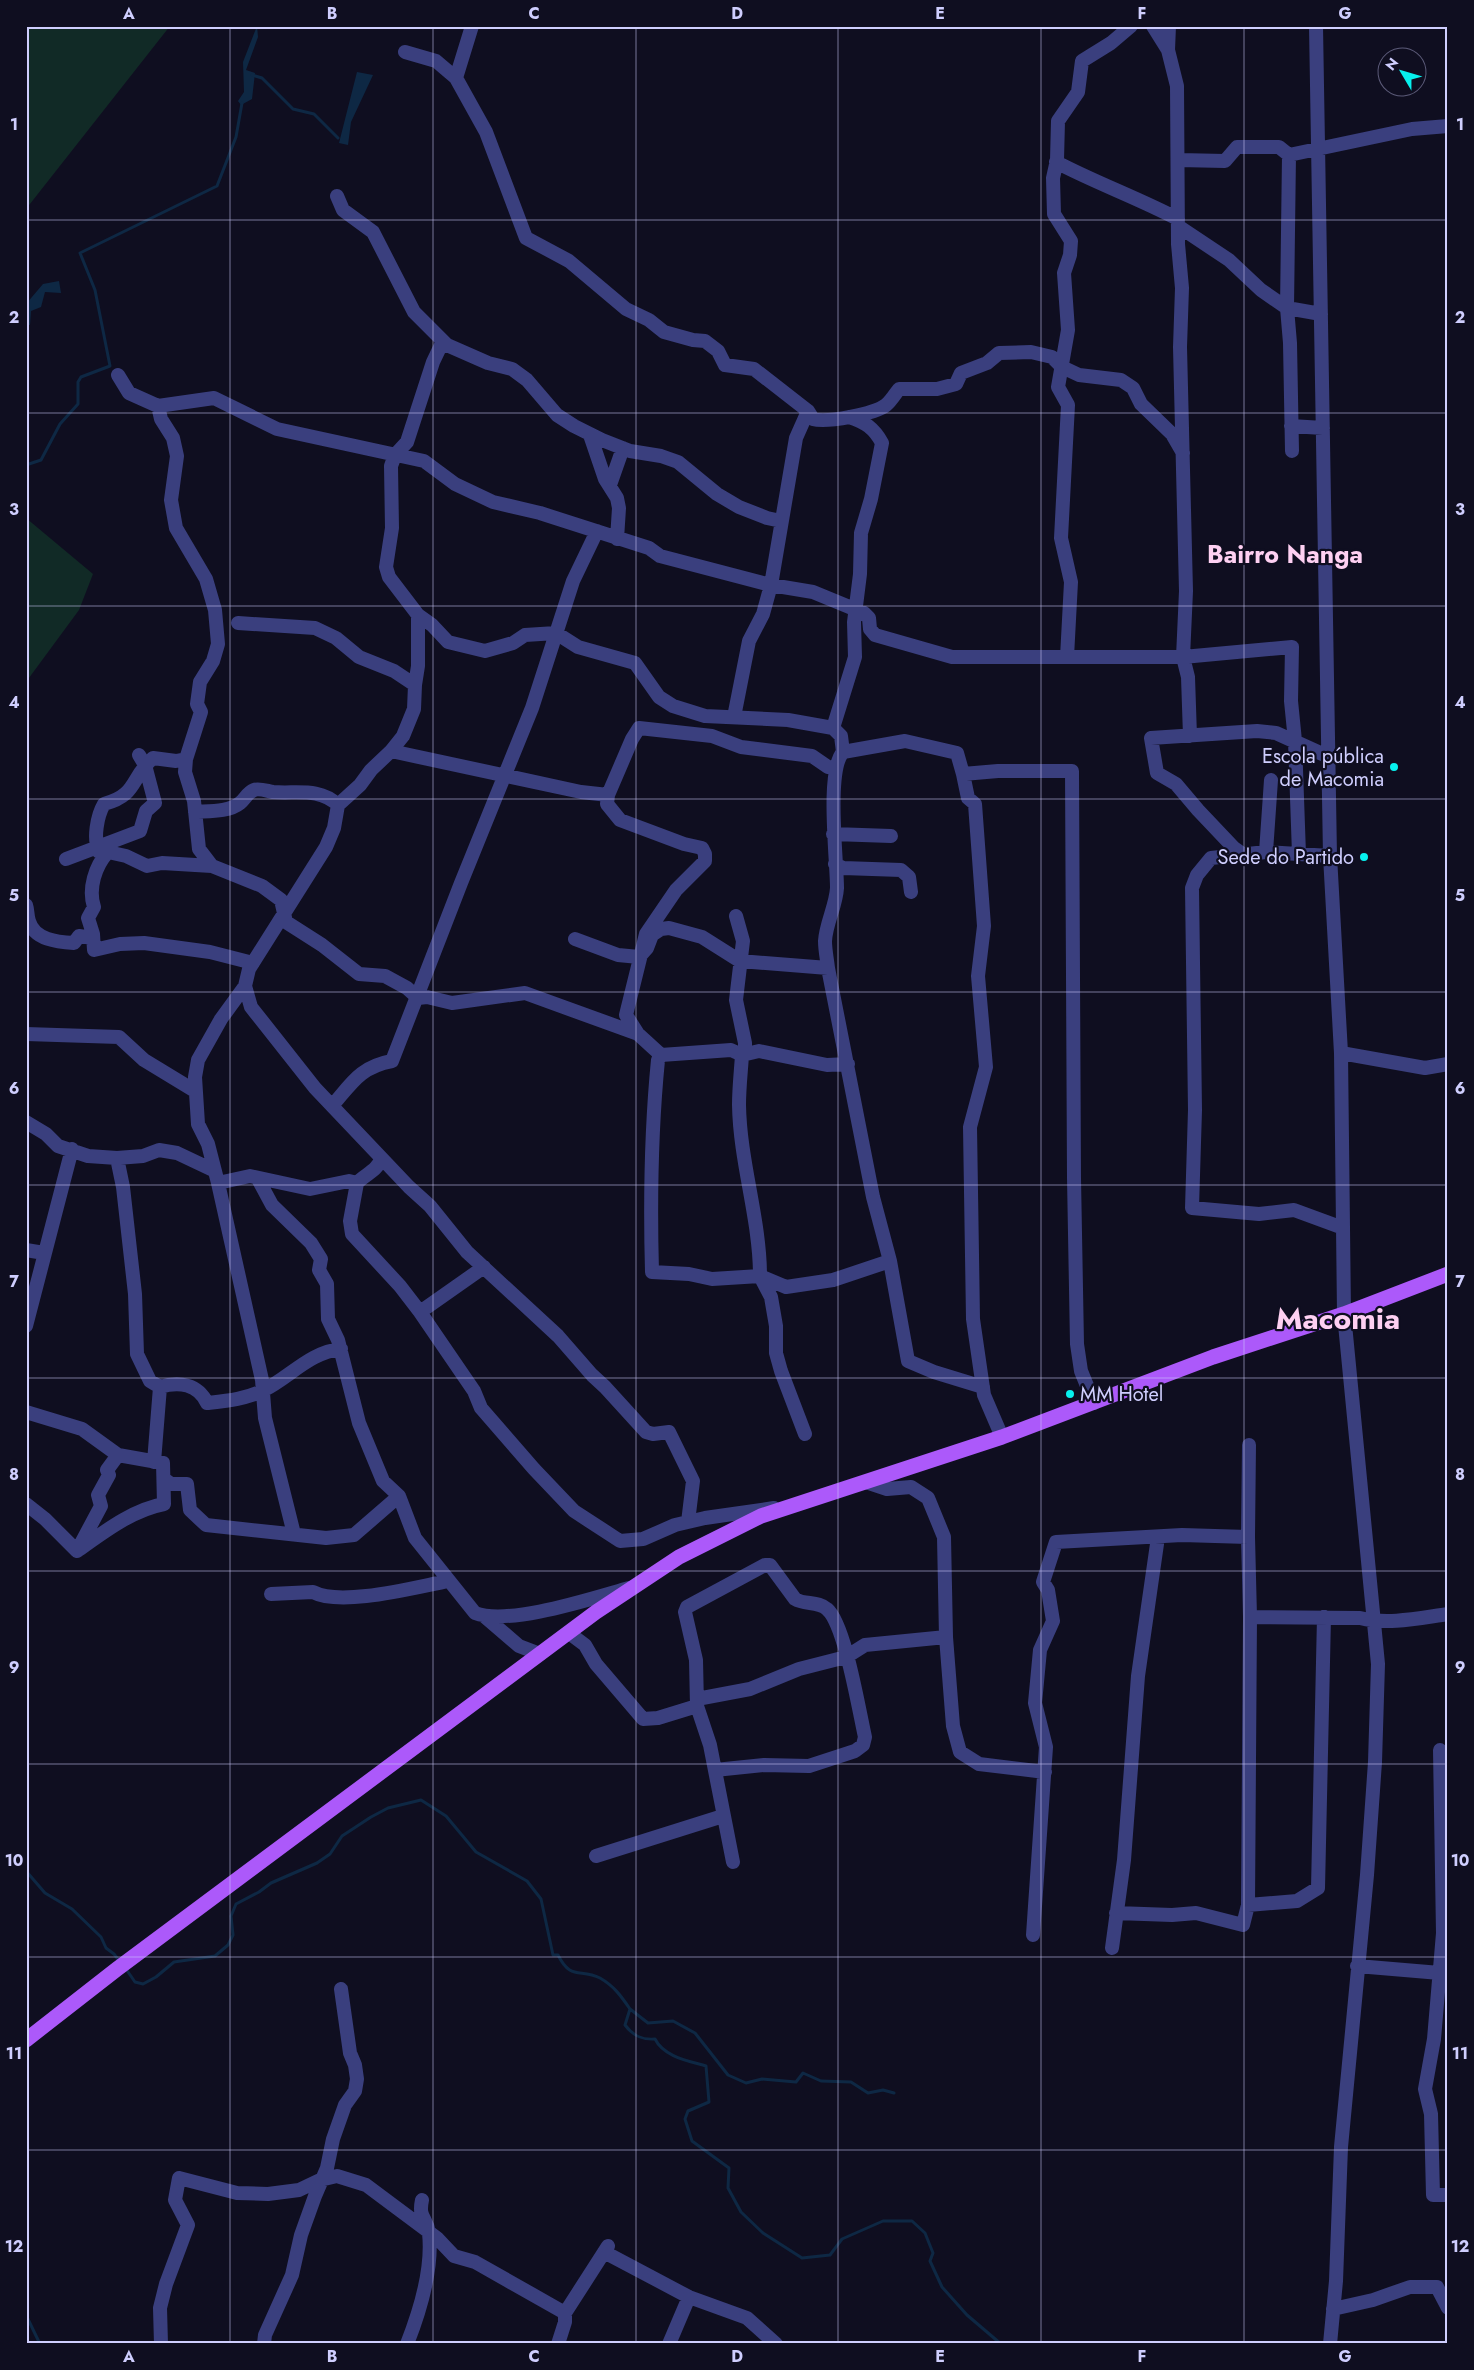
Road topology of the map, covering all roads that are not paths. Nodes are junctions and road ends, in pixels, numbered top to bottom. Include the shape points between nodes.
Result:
1 (472, 26) edge
2 (1131, 26) edge
3 (1153, 26) edge
4 (1169, 26) edge
5 (1316, 26) edge
6 (1168, 50) junction
7 (405, 52) dead end
8 (456, 78) junction
9 (1448, 126) edge
10 (1318, 148) junction
11 (1289, 155) junction
12 (1179, 160) junction
13 (1056, 162) junction
14 (336, 196) dead end
15 (1178, 222) junction
16 (1287, 308) junction
17 (1321, 314) junction
18 (443, 341) junction
19 (1062, 367) junction
20 (118, 375) dead end
21 (158, 406) junction
22 (808, 412) junction
23 (849, 417) junction
24 (1291, 426) junction
25 (1324, 428) junction
26 (590, 435) junction
27 (623, 448) junction
28 (1292, 451) dead end
29 (1183, 453) junction
30 (395, 455) junction
31 (610, 485) junction
32 (781, 521) junction
33 (597, 531) junction
34 (617, 539) junction
35 (771, 585) junction
36 (855, 609) junction
37 (418, 615) junction
38 (238, 623) dead end
39 (556, 633) junction
40 (1067, 657) junction
41 (1183, 657) junction
42 (415, 685) junction
43 (734, 717) junction
44 (833, 728) junction
45 (1190, 736) junction
46 (1295, 741) junction
47 (391, 751) junction
48 (843, 752) junction
49 (1329, 757) junction
50 (186, 759) junction
51 (142, 760) junction
52 (836, 768) junction
53 (507, 774) junction
54 (963, 774) junction
55 (1271, 780) dead end
56 (608, 795) junction
57 (338, 805) junction
58 (195, 812) junction
59 (833, 834) junction
60 (891, 836) dead end
61 (1266, 852) junction
62 (99, 853) junction
63 (1299, 854) junction
64 (1244, 855) junction
65 (1330, 856) junction
66 (66, 859) dead end
67 (835, 864) junction
68 (212, 866) junction
69 (911, 892) dead end
70 (26, 905) edge
71 (284, 914) junction
72 (736, 916) dead end
73 (93, 938) junction
74 (574, 939) dead end
75 (639, 957) junction
76 (740, 961) junction
77 (253, 963) junction
78 (828, 968) junction
79 (244, 986) junction
80 (418, 998) junction
81 (26, 1034) edge
82 (638, 1034) junction
83 (1341, 1053) junction
84 (661, 1055) junction
85 (742, 1055) junction
86 (848, 1064) junction
87 (1448, 1064) edge
88 (195, 1091) junction
89 (332, 1106) junction
90 (26, 1122) edge
91 (72, 1149) junction
92 (117, 1158) junction
93 (381, 1158) junction
94 (216, 1177) junction
95 (258, 1179) junction
96 (357, 1183) junction
97 (1343, 1228) junction
98 (26, 1250) edge
99 (44, 1252) junction
100 (890, 1261) junction
101 (484, 1267) junction
102 (1448, 1274) edge
103 (760, 1276) junction
104 (420, 1312) junction
105 (1344, 1314) junction
106 (26, 1326) edge
107 (341, 1349) junction
108 (160, 1387) junction
109 (983, 1387) junction
110 (263, 1391) junction
111 (1094, 1403) junction
112 (26, 1412) edge
113 (805, 1434) dead end
114 (1002, 1437) junction
115 (1249, 1445) dead end
116 (118, 1455) junction
117 (154, 1462) junction
118 (164, 1479) junction
119 (866, 1482) junction
120 (399, 1496) junction
121 (26, 1504) edge
122 (787, 1508) junction
123 (688, 1522) junction
124 (294, 1534) junction
125 (1158, 1537) junction
126 (1248, 1537) junction
127 (77, 1551) junction
128 (448, 1580) junction
129 (634, 1586) junction
130 (271, 1594) dead end
131 (1448, 1614) edge
132 (484, 1616) junction
133 (1250, 1617) junction
134 (1324, 1617) junction
135 (1374, 1621) junction
136 (569, 1633) junction
137 (946, 1637) junction
138 (519, 1646) junction
139 (540, 1654) junction
140 (846, 1657) junction
141 (523, 1667) junction
142 (697, 1703) junction
143 (1440, 1750) dead end
144 (715, 1770) junction
145 (1045, 1772) junction
146 (723, 1816) junction
147 (596, 1856) dead end
148 (733, 1862) dead end
149 (1248, 1905) junction
150 (1116, 1913) junction
151 (1034, 1935) dead end
152 (1112, 1948) dead end
153 (1357, 1966) junction
154 (1440, 1972) junction
155 (341, 1989) dead end
156 (26, 2040) edge
157 (323, 2179) junction
158 (1448, 2195) edge
159 (422, 2200) dead end
160 (429, 2232) junction
161 (689, 2297) junction
162 (1448, 2308) edge
163 (1334, 2309) junction
164 (565, 2313) junction
165 (161, 2344) edge
166 (264, 2344) edge
167 (407, 2344) edge
168 (558, 2344) edge
169 (669, 2344) edge
170 (776, 2344) edge
171 (1330, 2344) edge

1 - 8 street
2 - 13 street via 1082,61 1078,92 1058,121
3 - 6 street
4 - 6 street
5 - 10 street
6 - 12 street via 1177,86
7 - 8 street via 436,61
8 - 22 street via 486,132 526,238 569,261 626,309 664,332 705,341 718,351 725,365 754,370
9 - 10 street via 1412,129
10 - 11 street
10 - 17 street
11 - 12 street via 1279,147 1237,148 1225,162
11 - 16 street
12 - 15 street
13 - 15 street
13 - 19 street via 1054,214 1071,241 1064,273 1068,330
14 - 18 street via 343,210 373,232 414,312
15 - 16 street
15 - 29 street via 1182,288
16 - 17 street
16 - 24 street
17 - 25 street
18 - 26 street via 447,346 488,363 512,369 527,380 557,415
18 - 30 street via 407,442
19 - 23 street via 1052,356 1030,352 999,353 987,363 962,373 956,384 937,389 899,389 886,405
19 - 29 street via 1080,375 1121,380 1133,388 1141,404 1172,434
19 - 40 street via 1058,387 1068,405 1061,538 1071,582
20 - 21 street via 129,393
21 - 30 street via 214,398 277,429
21 - 50 street via 161,419 173,438 177,456 171,500 176,528 206,579 217,627 218,644 213,662 200,682 197,704 201,712
22 - 23 street via 821,422
22 - 32 street via 796,438
23 - 36 street via 875,430 882,443 861,533
24 - 25 street
24 - 28 street
25 - 49 street
26 - 27 street
26 - 31 street
27 - 31 street
27 - 32 street via 678,462 717,494 739,507
29 - 41 street via 1186,591
30 - 33 street via 424,461 455,484 493,502
30 - 37 street via 390,466 393,521 386,567 389,577
31 - 34 street via 619,508
32 - 35 street
33 - 34 street
33 - 39 street via 572,581
34 - 35 street via 649,548 660,556
35 - 36 street via 813,592
35 - 43 street via 763,614 749,641
36 - 40 street via 869,618 870,629 875,635 952,658
36 - 44 street via 855,657
37 - 39 street via 448,642 484,651 513,643 525,635
37 - 42 street
38 - 42 street via 315,628 336,638 359,657 394,671
39 - 43 street via 578,647 635,663 659,697 673,706 705,716
39 - 53 street
40 - 41 street
41 - 45 street via 1188,677
41 - 46 street via 1292,647 1291,701
42 - 47 street via 414,709 403,736
43 - 44 street via 788,720
44 - 48 street via 841,736
45 - 46 street via 1257,731 1276,733
45 - 64 street via 1151,738 1157,773 1176,784
46 - 49 street
46 - 63 street
47 - 53 street
47 - 57 street
48 - 52 street
48 - 54 street via 904,741 957,753
49 - 65 street
50 - 51 street
50 - 58 street via 185,772
51 - 62 street via 131,788 119,800 104,804 98,814
51 - 62 street via 155,803 146,811 140,831
52 - 56 street via 828,767 812,756 742,747 712,736 639,728
52 - 59 street
53 - 56 street
53 - 80 street via 461,883
54 - 109 street via 968,798 975,804 984,926 978,976 986,1067 970,1127 973,1319
54 - 111 street via 1072,771 1077,1344 1081,1371
55 - 61 street
56 - 75 street via 607,804 620,820 702,848 705,854 705,861 676,890 646,934
57 - 58 street via 323,795 308,792 256,789 239,804
57 - 71 street via 326,847
58 - 68 street via 199,850
59 - 60 street
59 - 67 street
61 - 63 street
61 - 64 street
62 - 66 street
62 - 68 street via 115,853 147,866 162,863
62 - 73 street via 91,892 94,907 88,918
63 - 65 street
64 - 97 street via 1211,858 1197,875 1192,888 1196,1110 1192,1208 1260,1214 1294,1210
65 - 83 street
67 - 69 street via 843,868 901,870 909,877
67 - 78 street via 837,890 825,940
68 - 71 street via 262,886 280,900
70 - 73 street via 29,922 37,934 74,943 80,936
71 - 77 street
71 - 80 street via 286,922 359,974 385,976
72 - 76 street via 743,941
73 - 77 street via 94,950 144,942 210,952
74 - 75 street via 618,955
75 - 76 street via 652,935 669,928 702,937
75 - 82 street via 626,1015
76 - 78 street
76 - 85 street via 736,1000 745,1043
77 - 79 street
78 - 86 street
79 - 88 street via 198,1060
79 - 89 street via 251,1007
80 - 82 street via 452,1003 525,993
80 - 89 street via 392,1061 360,1073
81 - 88 street via 119,1037 144,1060
82 - 84 street
83 - 87 street via 1424,1068
83 - 97 street
84 - 85 street via 731,1050
84 - 103 street via 652,1118 652,1272 712,1279
85 - 86 street via 759,1051 827,1065
85 - 103 street via 739,1105 759,1243
86 - 100 street via 872,1197
88 - 94 street via 198,1124 208,1144
89 - 93 street
90 - 91 street via 58,1146
91 - 92 street via 88,1156
91 - 99 street
92 - 94 street via 143,1156 159,1150 177,1153
92 - 108 street via 123,1186 137,1354 150,1380
93 - 96 street via 373,1171
93 - 101 street via 430,1206 467,1252
94 - 95 street via 250,1176
94 - 110 street
95 - 96 street via 310,1190 349,1181
95 - 107 street via 272,1205 311,1243 321,1259 319,1270 327,1284 328,1319
96 - 104 street via 350,1221 352,1234
97 - 105 street
98 - 99 street
99 - 106 street
100 - 103 street via 832,1280 786,1287
100 - 109 street via 908,1361
101 - 104 street
101 - 123 street via 558,1336 646,1432 668,1432 693,1481
102 - 105 main road
103 - 113 street via 771,1297 776,1353 781,1371
104 - 123 street via 474,1391 481,1408 574,1511 620,1541 643,1538
105 - 111 main road via 1213,1357
105 - 135 street
107 - 110 street via 329,1350 316,1357
107 - 120 street via 359,1423 383,1481
108 - 110 street via 173,1383 194,1388 207,1403
108 - 117 street
109 - 114 street
110 - 124 street via 265,1418
111 - 114 main road
112 - 116 street via 82,1429
114 - 119 main road
115 - 126 street
116 - 117 street
116 - 127 street via 107,1470 109,1475 98,1495 101,1506
117 - 118 street via 163,1464
118 - 124 street via 171,1484 187,1484 190,1510 206,1525
118 - 127 street via 164,1504 134,1514
119 - 122 main road
119 - 137 street via 886,1489 911,1486 928,1498 944,1537
120 - 124 street via 354,1535 326,1538
120 - 128 street via 415,1538
121 - 127 street
122 - 123 street via 768,1508
122 - 129 main road via 761,1516 678,1556
125 - 126 street
125 - 145 street via 1056,1542 1043,1582 1048,1590 1053,1620 1040,1650 1035,1703 1046,1747
125 - 150 street via 1138,1676
126 - 133 street
128 - 130 street via 376,1595
128 - 132 street via 475,1613
129 - 132 street via 557,1608
129 - 136 main road
131 - 135 street
132 - 138 street
133 - 134 street
133 - 149 street
134 - 135 street
134 - 149 street via 1318,1888 1297,1901
135 - 153 street via 1378,1664 1377,1727
136 - 139 main road
136 - 142 street via 585,1645 596,1664 643,1719 658,1718
137 - 140 street via 866,1645
137 - 145 street via 953,1726 960,1752 979,1764
138 - 139 street
138 - 141 street
139 - 141 main road
140 - 142 street
140 - 142 street via 842,1639 827,1609 795,1599 770,1565 765,1565 686,1609 696,1660
140 - 144 street via 865,1737 863,1745 855,1751 809,1766 764,1765
141 - 156 main road
142 - 144 street
143 - 154 street via 1444,1881
144 - 146 street
145 - 151 street
146 - 147 street
146 - 148 street
149 - 150 street via 1243,1925 1196,1913
150 - 152 street
153 - 154 street
153 - 163 street via 1340,2165
154 - 158 street via 1434,2039 1425,2089 1431,2114 1433,2195
155 - 157 street via 357,2079 355,2091 345,2105
157 - 160 street via 337,2176 366,2185
157 - 165 street via 299,2190 268,2194 237,2193 179,2178 175,2200 188,2225 160,2308
157 - 166 street via 301,2235 292,2276
159 - 160 street via 419,2212
160 - 164 street via 454,2256 475,2262
160 - 167 street via 428,2267
161 - 164 street via 606,2249
161 - 169 street
161 - 170 street via 747,2318
162 - 163 street via 1437,2287 1410,2287
163 - 171 street
164 - 168 street

